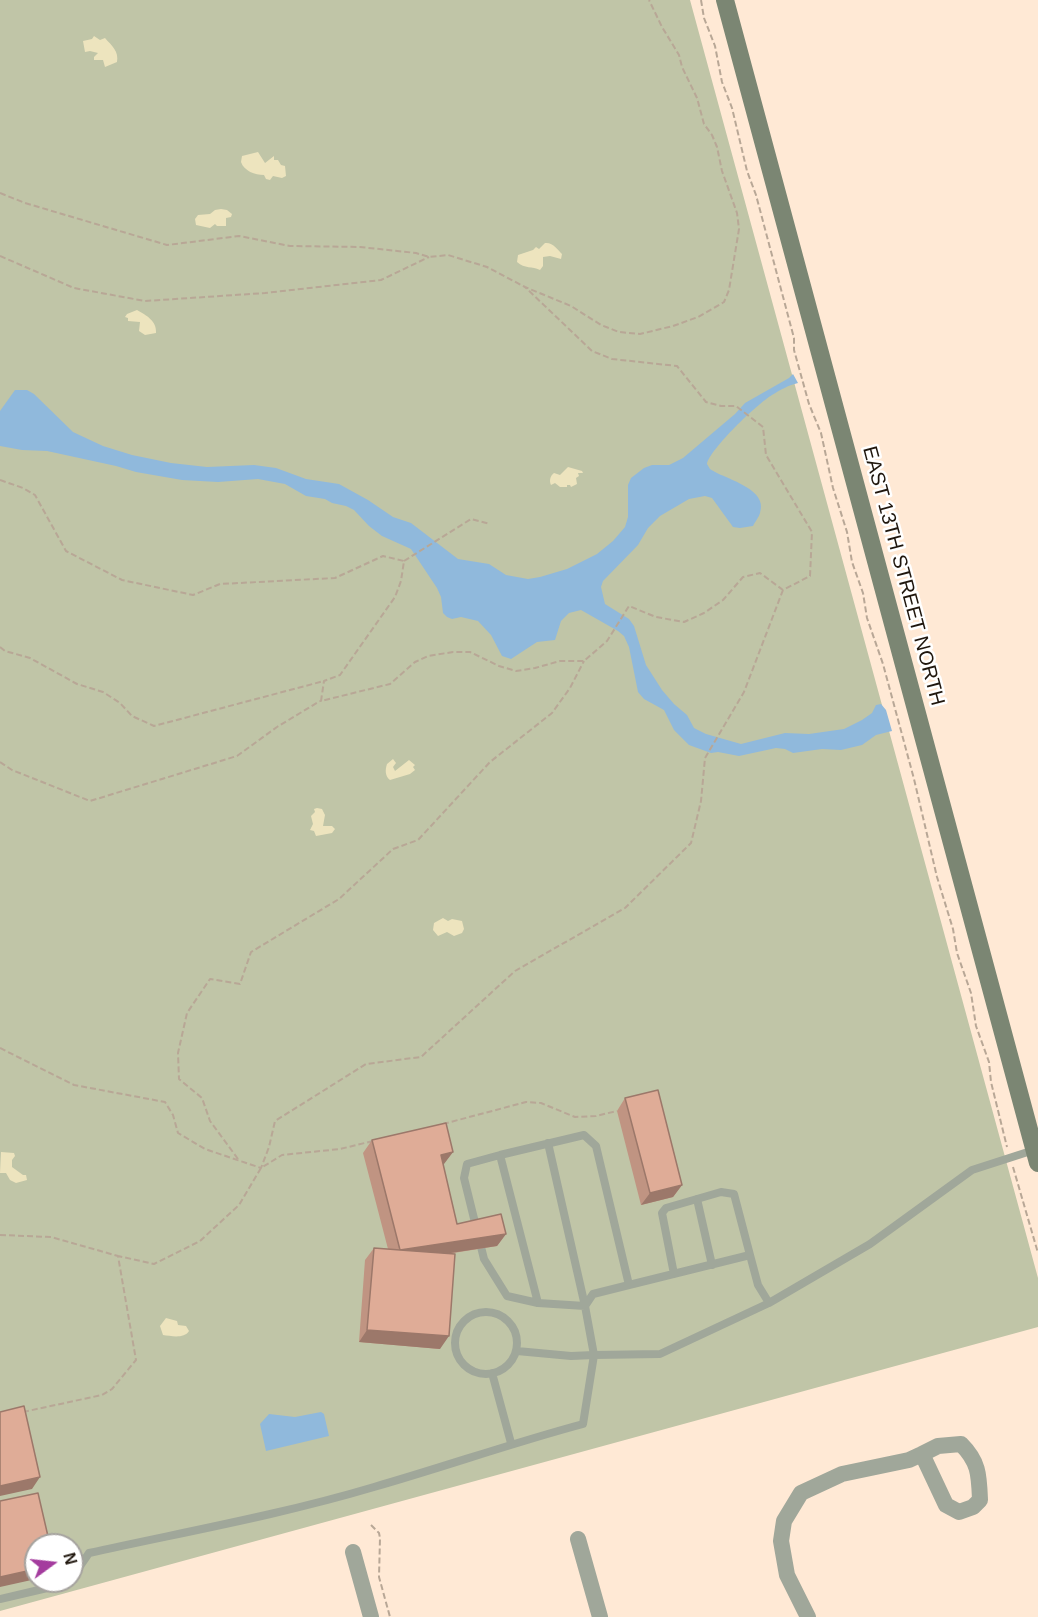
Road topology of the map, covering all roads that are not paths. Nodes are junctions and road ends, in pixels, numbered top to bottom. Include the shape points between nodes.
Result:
1 (725, 0) edge
2 (548, 1143) junction
3 (500, 1155) junction
4 (1036, 1156) edge
5 (696, 1199) junction
6 (750, 1255) junction
7 (712, 1264) junction
8 (674, 1274) junction
9 (629, 1285) junction
10 (538, 1303) junction
11 (769, 1303) junction
12 (585, 1306) junction
13 (517, 1351) junction
14 (594, 1355) junction
15 (492, 1374) junction
16 (511, 1443) junction
17 (922, 1454) dead end
18 (578, 1539) dead end
19 (353, 1552) dead end
20 (84, 1560) edge
21 (26, 1593) edge
22 (0, 1599) edge
23 (371, 1617) edge
24 (600, 1617) edge
25 (808, 1617) edge

1 - 4 main road, EAST 13TH STREET NORTH
2 - 3 lane
2 - 9 lane via 584,1135 596,1146
2 - 12 lane
3 - 10 lane
3 - 10 lane via 467,1164 464,1178 484,1259 507,1296
4 - 11 lane via 1010,1157 972,1170 870,1244
5 - 6 lane via 722,1192 734,1194
5 - 7 lane
5 - 8 lane via 666,1208 662,1213
6 - 7 lane
6 - 11 lane via 758,1285
7 - 8 lane
8 - 9 lane
9 - 12 lane via 593,1294
10 - 12 lane
11 - 14 lane via 660,1354
12 - 14 lane
13 - 14 lane
13 - 15 lane via 506,1368
13 - 15 lane via 515,1330 501,1316 482,1312 464,1322 455,1340 460,1360 476,1373
14 - 16 lane via 583,1424
15 - 16 lane
16 - 20 lane via 373,1488 89,1553
17 - 25 street via 842,1474 801,1493 784,1521 781,1540 787,1575
18 - 24 street
19 - 23 street
21 - 22 lane

